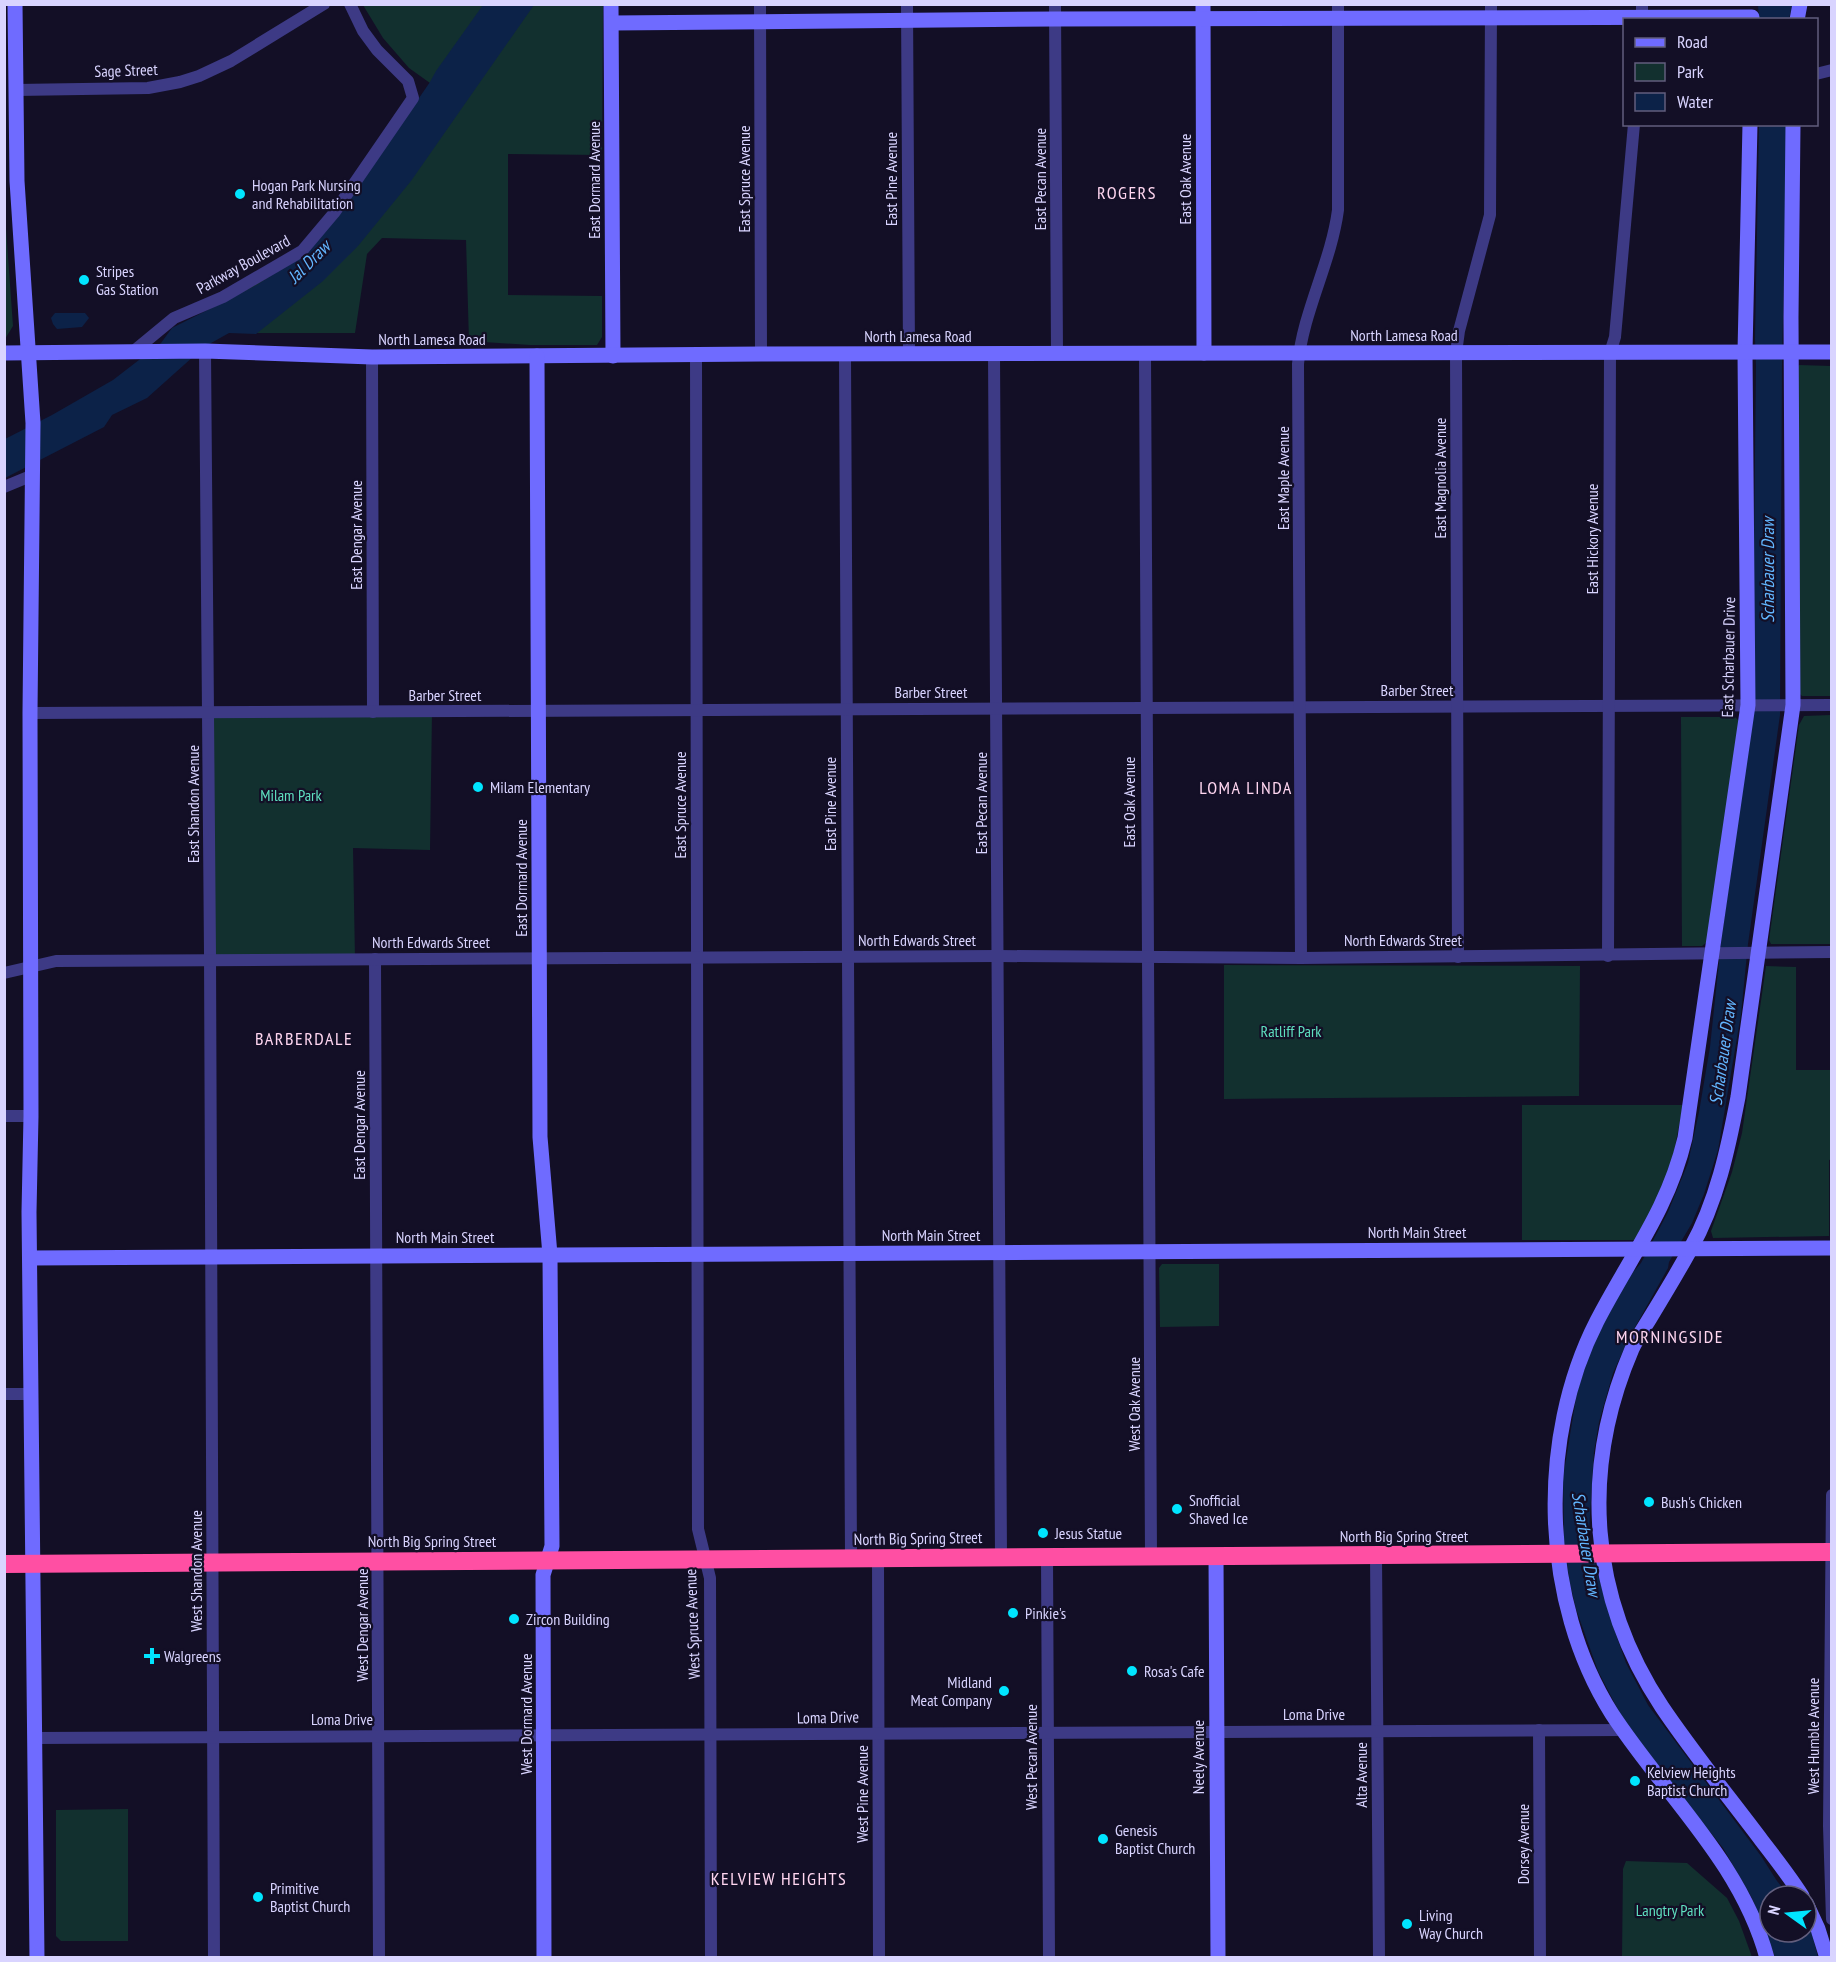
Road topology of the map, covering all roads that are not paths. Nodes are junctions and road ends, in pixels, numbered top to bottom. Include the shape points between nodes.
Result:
1 (15, 4) edge
2 (324, 4) edge
3 (350, 4) edge
4 (612, 4) edge
5 (760, 4) edge
6 (907, 4) edge
7 (1055, 12) edge
8 (1203, 12) edge
9 (1338, 12) edge
10 (1491, 12) edge
11 (1642, 14) edge
12 (1752, 14) edge
13 (907, 21) junction
14 (760, 22) junction
15 (612, 23) junction
16 (16, 90) junction
17 (1634, 126) edge
18 (1750, 126) edge
19 (1793, 126) edge
20 (135, 351) junction
21 (205, 351) junction
22 (1749, 352) junction
23 (1790, 352) junction
24 (1832, 352) edge
25 (4, 353) edge
26 (27, 353) junction
27 (1057, 353) junction
28 (1204, 353) junction
29 (1299, 353) junction
30 (1456, 353) junction
31 (1610, 353) junction
32 (761, 354) junction
33 (845, 354) junction
34 (909, 354) junction
35 (994, 354) junction
36 (1145, 354) junction
37 (696, 355) junction
38 (537, 356) junction
39 (613, 356) junction
40 (372, 357) junction
41 (33, 475) junction
42 (4, 487) edge
43 (1608, 705) junction
44 (1748, 705) junction
45 (1792, 705) junction
46 (1832, 705) edge
47 (1457, 706) junction
48 (1146, 707) junction
49 (1300, 707) junction
50 (997, 708) junction
51 (846, 709) junction
52 (696, 710) junction
53 (538, 711) junction
54 (373, 712) junction
55 (30, 713) junction
56 (208, 713) junction
57 (1758, 952) junction
58 (1832, 952) edge
59 (1712, 954) junction
60 (998, 956) junction
61 (1148, 956) junction
62 (1608, 956) junction
63 (848, 957) junction
64 (1458, 957) junction
65 (540, 958) junction
66 (697, 958) junction
67 (1301, 958) junction
68 (375, 959) junction
69 (210, 960) junction
70 (31, 966) junction
71 (4, 973) edge
72 (4, 1116) edge
73 (31, 1116) junction
74 (1639, 1248) junction
75 (1691, 1248) junction
76 (1832, 1248) edge
77 (1149, 1251) junction
78 (849, 1253) junction
79 (1000, 1253) junction
80 (699, 1254) junction
81 (550, 1255) junction
82 (210, 1256) junction
83 (375, 1256) junction
84 (31, 1258) junction
85 (4, 1394) edge
86 (32, 1394) junction
87 (1832, 1495) edge
88 (1831, 1552) edge
89 (1602, 1553) junction
90 (1559, 1554) junction
91 (1216, 1556) junction
92 (1376, 1556) junction
93 (1000, 1557) junction
94 (1047, 1557) junction
95 (1151, 1557) junction
96 (851, 1558) junction
97 (878, 1558) junction
98 (706, 1559) junction
99 (547, 1560) junction
100 (378, 1561) junction
101 (212, 1562) junction
102 (4, 1564) edge
103 (33, 1564) junction
104 (1831, 1665) edge
105 (1378, 1730) junction
106 (1539, 1730) junction
107 (1623, 1730) junction
108 (1216, 1731) junction
109 (879, 1732) junction
110 (1047, 1732) junction
111 (544, 1734) junction
112 (711, 1734) junction
113 (213, 1736) junction
114 (378, 1736) junction
115 (34, 1738) junction
116 (1830, 1826) edge
117 (1793, 1884) edge
118 (1832, 1919) edge
119 (1818, 1929) edge
120 (37, 1958) edge
121 (214, 1958) edge
122 (380, 1958) edge
123 (544, 1958) edge
124 (711, 1958) edge
125 (879, 1958) edge
126 (1049, 1958) edge
127 (1218, 1958) edge
128 (1379, 1958) edge
129 (1540, 1958) edge
130 (1767, 1958) edge
131 (1827, 1958) edge

1 - 16 main road
2 - 16 street, Sage Street via 231,60 190,79 148,88
3 - 20 street, Parkway Boulevard via 377,50 408,81 413,98 334,213 302,251 223,297 174,318
4 - 15 main road, East Dormard Avenue
5 - 14 street, East Spruce Avenue
6 - 13 street, East Pine Avenue
7 - 8 main road
7 - 13 main road
7 - 27 street, East Pecan Avenue
8 - 9 main road
8 - 28 main road, East Oak Avenue
9 - 10 main road
9 - 29 street, East Maple Avenue via 1338,210
10 - 11 main road
10 - 30 street, East Magnolia Avenue via 1490,215
11 - 12 main road
13 - 14 main road
13 - 34 street, East Pine Avenue
14 - 15 main road
14 - 32 street, East Spruce Avenue
15 - 39 main road, East Dormard Avenue
16 - 26 main road via 16,181
17 - 31 street, East Hickory Avenue
18 - 22 main road, East Scharbauer Drive
19 - 23 main road
20 - 21 main road, North Lamesa Road
20 - 26 main road, North Lamesa Road
21 - 40 main road, North Lamesa Road
21 - 56 street, East Shandon Avenue
22 - 23 main road, North Lamesa Road
22 - 31 main road, North Lamesa Road
22 - 44 main road, East Scharbauer Drive
23 - 24 main road, North Lamesa Road
23 - 45 main road
25 - 26 main road, North Lamesa Road
26 - 41 main road
27 - 35 main road, North Lamesa Road
27 - 36 main road, North Lamesa Road
28 - 29 main road, North Lamesa Road
28 - 36 main road, North Lamesa Road
29 - 30 main road, North Lamesa Road
29 - 49 street, East Maple Avenue
30 - 31 main road, North Lamesa Road
30 - 47 street, East Magnolia Avenue
31 - 43 street, East Hickory Avenue
32 - 33 main road, North Lamesa Road
32 - 37 main road, North Lamesa Road
33 - 34 main road, North Lamesa Road
33 - 51 street, East Pine Avenue
34 - 35 main road, North Lamesa Road
35 - 50 street, East Pecan Avenue
36 - 48 street, East Oak Avenue
37 - 39 main road, North Lamesa Road
37 - 52 street, East Spruce Avenue
38 - 39 main road, North Lamesa Road
38 - 40 main road, North Lamesa Road
38 - 53 main road, East Dormard Avenue
40 - 54 street, East Dengar Avenue
41 - 42 street
41 - 55 main road
43 - 44 street, Barber Street
43 - 47 street, Barber Street
43 - 62 street, East Hickory Avenue
44 - 45 street, Barber Street
44 - 59 main road, East Scharbauer Drive
45 - 46 street, Barber Street
45 - 57 main road
47 - 49 street, Barber Street
47 - 64 street, East Magnolia Avenue
48 - 49 street, Barber Street
48 - 50 street, Barber Street
48 - 61 street, East Oak Avenue
49 - 67 street, East Maple Avenue
50 - 51 street, Barber Street
50 - 60 street, East Pecan Avenue
51 - 52 street, Barber Street
51 - 63 street, East Pine Avenue
52 - 53 street, Barber Street
52 - 66 street, East Spruce Avenue
53 - 54 street, Barber Street
53 - 65 main road, East Dormard Avenue
54 - 56 street, Barber Street
55 - 56 street, Barber Street
55 - 70 main road
56 - 69 street, East Shandon Avenue
57 - 58 street, North Edwards Street
57 - 59 street, North Edwards Street
57 - 75 main road via 1731,1138 1718,1185
59 - 62 street, North Edwards Street
59 - 74 main road, East Scharbauer Drive via 1683,1147 1667,1194
60 - 61 street, North Edwards Street
60 - 63 street, North Edwards Street
60 - 79 street, East Pecan Avenue
61 - 67 street, North Edwards Street
61 - 77 street, East Oak Avenue
62 - 64 street, North Edwards Street
63 - 66 street, North Edwards Street
63 - 78 street, East Pine Avenue
64 - 67 street, North Edwards Street
65 - 66 street, North Edwards Street
65 - 68 street, North Edwards Street
65 - 81 main road, East Dormard Avenue via 540,1137
66 - 80 street, East Spruce Avenue
68 - 69 street, North Edwards Street
68 - 83 street, East Dengar Avenue
69 - 70 street, North Edwards Street via 56,961
69 - 82 street, East Shandon Avenue
70 - 71 street, North Edwards Street
70 - 73 main road
72 - 73 street
73 - 84 main road
74 - 75 main road, North Main Street
74 - 77 main road, North Main Street
74 - 90 main road, East Scharbauer Drive via 1582,1352 1569,1393 1557,1461
75 - 76 main road, North Main Street
75 - 89 main road via 1633,1348 1612,1402 1600,1474
77 - 79 main road, North Main Street
77 - 95 street, West Oak Avenue
78 - 79 main road, North Main Street
78 - 80 main road, North Main Street
78 - 96 street
79 - 93 street
80 - 81 main road, North Main Street
80 - 98 street, West Spruce Avenue via 698,1529
81 - 83 main road, North Main Street
81 - 99 main road, West Dormard Avenue via 552,1546
82 - 83 main road, North Main Street
82 - 84 main road, North Main Street
82 - 101 street, West Shandon Avenue
83 - 100 street, West Dengar Avenue
84 - 86 main road
85 - 86 street
86 - 103 main road
87 - 88 street, West Humble Avenue
88 - 89 highway, North Big Spring Street
88 - 104 street, West Humble Avenue
89 - 90 highway, North Big Spring Street
89 - 117 main road via 1618,1616 1650,1688
90 - 92 highway, North Big Spring Street
90 - 107 main road, East Scharbauer Drive via 1578,1639 1595,1682
91 - 92 highway, North Big Spring Street
91 - 95 highway, North Big Spring Street
91 - 108 main road, Neely Avenue
92 - 105 street, Alta Avenue
93 - 94 highway, North Big Spring Street
93 - 97 highway, North Big Spring Street
94 - 95 highway, North Big Spring Street
94 - 110 street, West Pecan Avenue
96 - 97 highway, North Big Spring Street
96 - 98 highway, North Big Spring Street
97 - 109 street, West Pine Avenue
98 - 99 highway, North Big Spring Street
98 - 112 street, West Spruce Avenue via 710,1578
99 - 100 highway, North Big Spring Street
99 - 111 main road, West Dormard Avenue via 543,1575
100 - 101 highway, North Big Spring Street
100 - 114 street, West Dengar Avenue
101 - 103 highway, North Big Spring Street
101 - 113 street, West Shandon Avenue
102 - 103 highway, North Big Spring Street
103 - 115 main road
104 - 116 street, West Humble Avenue
105 - 106 street, Loma Drive
105 - 108 street, Loma Drive
105 - 128 street, Alta Avenue
106 - 107 street, Loma Drive
106 - 129 street, Dorsey Avenue
107 - 130 main road, East Scharbauer Drive via 1723,1861 1746,1901
108 - 110 street, Loma Drive
108 - 127 main road, Neely Avenue
109 - 110 street, Loma Drive
109 - 112 street, Loma Drive
109 - 125 street, West Pine Avenue
110 - 126 street, West Pecan Avenue
111 - 112 street, Loma Drive
111 - 114 street, Loma Drive
111 - 123 main road, West Dormard Avenue
112 - 124 street, West Spruce Avenue
113 - 114 street, Loma Drive
113 - 115 street, Loma Drive
113 - 121 street, West Shandon Avenue
114 - 122 street, West Dengar Avenue
115 - 120 main road
116 - 118 street, West Humble Avenue
119 - 131 main road

